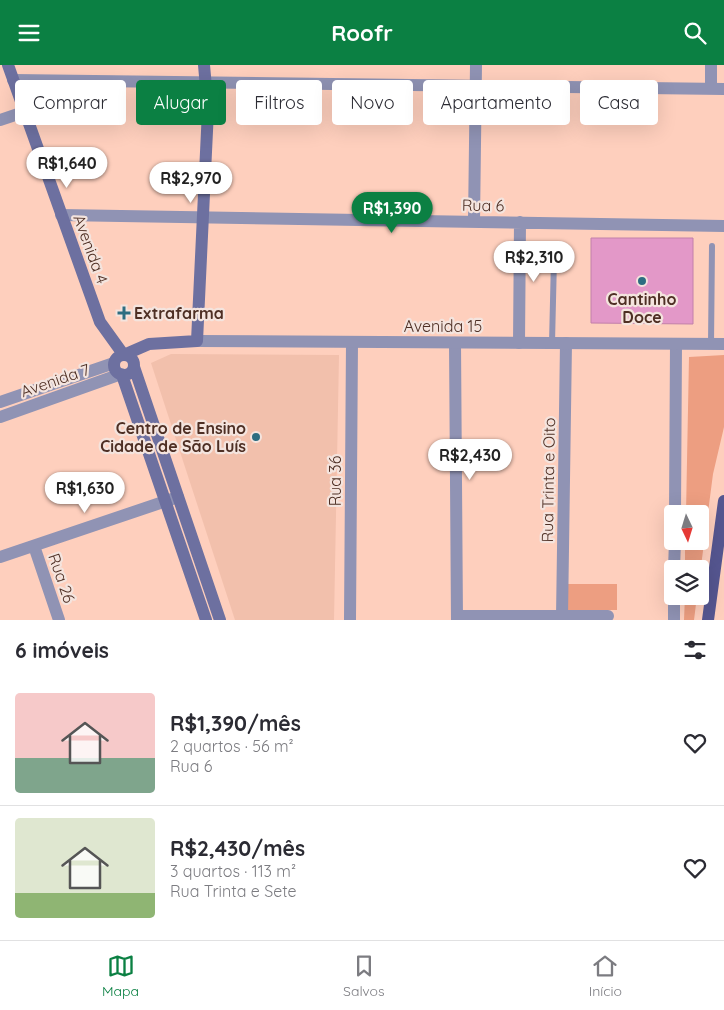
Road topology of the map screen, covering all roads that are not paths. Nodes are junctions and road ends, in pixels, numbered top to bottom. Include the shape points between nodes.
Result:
1 (8, 65) edge
2 (204, 65) edge
3 (476, 65) edge
4 (711, 65) edge
5 (13, 80) junction
6 (206, 80) edge
7 (476, 80) edge
8 (136, 82) edge
9 (226, 83) edge
10 (423, 85) edge
11 (15, 86) edge
12 (570, 87) edge
13 (711, 89) junction
14 (724, 89) edge
15 (15, 115) edge
16 (0, 120) edge
17 (29, 125) edge
18 (207, 125) edge
19 (475, 125) edge
20 (61, 215) junction
21 (204, 217) junction
22 (474, 221) junction
23 (520, 222) junction
24 (724, 226) edge
25 (712, 246) dead end
26 (554, 259) dead end
27 (197, 341) junction
28 (352, 342) junction
29 (455, 343) junction
30 (519, 343) junction
31 (552, 343) junction
32 (566, 343) junction
33 (676, 344) junction
34 (711, 344) junction
35 (724, 344) edge
36 (125, 364) junction
37 (0, 402) edge
38 (0, 417) edge
39 (178, 497) junction
40 (165, 501) junction
41 (724, 502) edge
42 (675, 505) edge
43 (34, 546) junction
44 (0, 557) edge
45 (674, 605) edge
46 (608, 616) dead end
47 (562, 617) junction
48 (457, 618) edge
49 (60, 620) edge
50 (206, 620) edge
51 (220, 620) edge
52 (350, 620) edge
53 (674, 620) edge
54 (710, 620) edge

1 - 5 main road, Avenida 4
2 - 6 main road
3 - 7 street
4 - 13 street
5 - 8 street
5 - 11 main road, Avenida 4
9 - 10 street
12 - 13 street
13 - 14 street
15 - 16 street
17 - 20 main road, Avenida 4
18 - 21 main road
19 - 22 street
20 - 21 street, Rua 6
20 - 36 main road, Avenida 4 via 100,322
21 - 22 street, Rua 6
21 - 27 main road
22 - 23 street, Rua 6
23 - 24 street, Rua 6
23 - 30 street
25 - 34 lane
26 - 31 lane
27 - 28 street, Avenida 15
27 - 36 main road, Avenida 15 via 161,342 140,347
28 - 29 street, Avenida 15
28 - 52 street, Rua 36
29 - 30 street, Avenida 15
29 - 48 street
30 - 31 street, Avenida 15
31 - 32 street, Avenida 15
32 - 33 street, Avenida 15
32 - 47 street, Rua Trinta e Oito
33 - 34 street, Avenida 15
33 - 42 street
34 - 35 street, Avenida 15
36 - 37 street, Avenida 7
36 - 38 street, Avenida 7
36 - 39 main road, Avenida 4
36 - 40 main road, Avenida 4
39 - 40 street
39 - 51 main road, Avenida 4
40 - 43 street
40 - 50 main road, Avenida 4
41 - 54 main road
43 - 44 street
43 - 49 street, Rua 26
45 - 53 street
46 - 47 street
47 - 48 street

